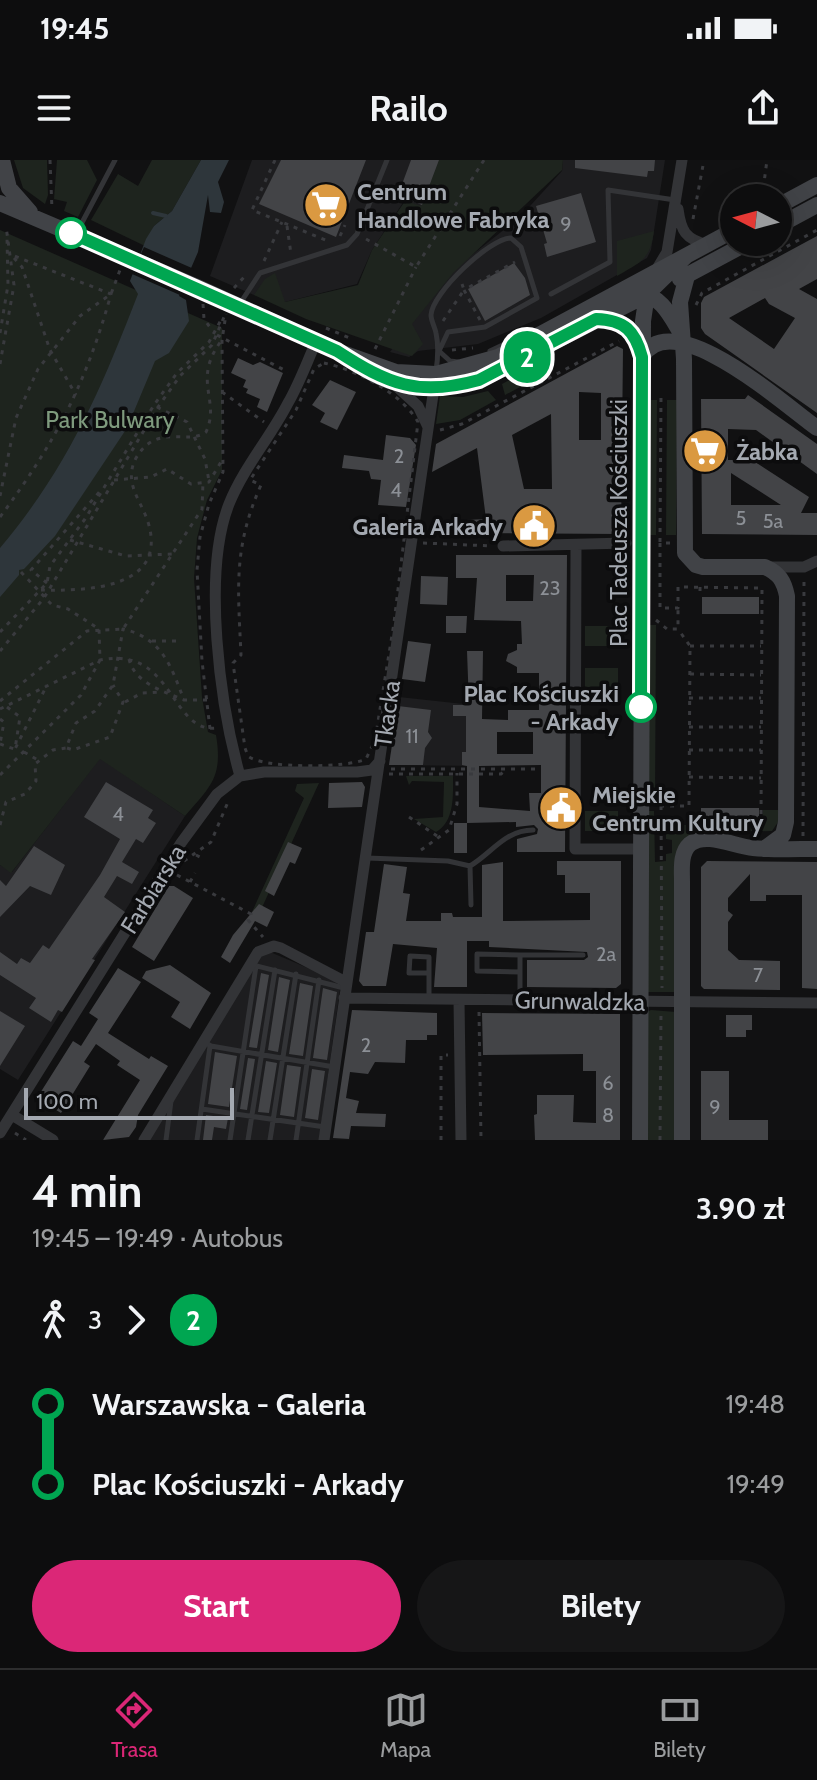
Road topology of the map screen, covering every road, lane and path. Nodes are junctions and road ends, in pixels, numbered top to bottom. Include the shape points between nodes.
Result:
1 (2, 160) edge
2 (50, 160) edge
3 (115, 160) edge
4 (275, 160) edge
5 (387, 160) edge
6 (484, 160) edge
7 (682, 160) edge
8 (704, 160) edge
9 (767, 160) edge
10 (764, 184) edge
11 (816, 184) edge
12 (792, 198) edge
13 (676, 200) junction
14 (0, 203) edge
15 (817, 205) edge
16 (46, 215) junction
17 (418, 216) dead end
18 (792, 218) edge
19 (284, 223) junction
20 (345, 225) dead end
21 (692, 227) dead end
22 (443, 229) junction
23 (817, 230) edge
24 (357, 234) junction
25 (76, 235) junction
26 (720, 238) edge
27 (338, 241) dead end
28 (332, 243) dead end
29 (708, 245) junction
30 (291, 254) dead end
31 (12, 255) junction
32 (686, 256) junction
33 (723, 256) edge
34 (130, 264) junction
35 (255, 266) dead end
36 (416, 267) junction
37 (522, 270) dead end
38 (249, 272) dead end
39 (459, 274) junction
40 (653, 274) junction
41 (687, 276) junction
42 (230, 288) dead end
43 (464, 290) junction
44 (111, 294) junction
45 (199, 294) junction
46 (551, 294) dead end
47 (614, 294) junction
48 (647, 294) junction
49 (232, 310) junction
50 (696, 315) dead end
51 (596, 319) junction
52 (485, 327) junction
53 (436, 331) junction
54 (0, 333) edge
55 (214, 333) junction
56 (537, 335) junction
57 (683, 339) junction
58 (222, 340) junction
59 (316, 342) junction
60 (624, 346) dead end
61 (50, 350) junction
62 (375, 350) dead end
63 (439, 351) junction
64 (642, 357) junction
65 (333, 358) junction
66 (0, 364) edge
67 (294, 369) dead end
68 (435, 381) junction
69 (391, 382) junction
70 (222, 392) dead end
71 (647, 394) dead end
72 (76, 395) junction
73 (156, 406) junction
74 (272, 411) dead end
75 (817, 428) edge
76 (433, 430) junction
77 (193, 438) junction
78 (222, 461) dead end
79 (131, 478) junction
80 (115, 480) junction
81 (109, 481) junction
82 (203, 482) junction
83 (209, 482) junction
84 (0, 496) edge
85 (209, 504) dead end
86 (202, 509) junction
87 (0, 517) edge
88 (69, 540) junction
89 (78, 542) junction
90 (420, 542) dead end
91 (626, 543) dead end
92 (647, 543) dead end
93 (660, 543) junction
94 (676, 543) dead end
95 (503, 546) joint
96 (576, 546) junction
97 (172, 554) junction
98 (147, 555) junction
99 (817, 561) edge
100 (765, 567) junction
101 (21, 572) dead end
102 (804, 580) dead end
103 (47, 583) junction
104 (700, 587) junction
105 (41, 590) junction
106 (49, 590) junction
107 (700, 597) dead end
108 (44, 598) junction
109 (678, 608) junction
110 (660, 620) dead end
111 (99, 629) junction
112 (123, 629) junction
113 (678, 629) junction
114 (0, 632) edge
115 (152, 641) junction
116 (182, 641) dead end
117 (690, 646) junction
118 (761, 646) junction
119 (0, 651) edge
120 (118, 658) junction
121 (129, 659) junction
122 (100, 660) junction
123 (690, 674) junction
124 (761, 675) junction
125 (144, 681) junction
126 (47, 685) junction
127 (113, 685) junction
128 (142, 693) junction
129 (170, 694) junction
130 (225, 698) junction
131 (689, 698) junction
132 (761, 698) junction
133 (184, 700) junction
134 (0, 701) edge
135 (123, 702) junction
136 (6, 706) junction
137 (0, 709) edge
138 (0, 719) edge
139 (689, 727) junction
140 (761, 727) junction
141 (210, 729) dead end
142 (0, 744) edge
143 (66, 748) junction
144 (15, 749) junction
145 (689, 750) junction
146 (761, 750) junction
147 (22, 752) junction
148 (38, 760) junction
149 (541, 769) dead end
150 (385, 771) junction
151 (457, 772) junction
152 (0, 775) edge
153 (240, 776) junction
154 (689, 777) junction
155 (761, 778) junction
156 (229, 799) dead end
157 (646, 806) dead end
158 (661, 806) junction
159 (409, 817) dead end
160 (761, 824) dead end
161 (0, 825) edge
162 (533, 830) dead end
163 (437, 836) junction
164 (810, 845) edge
165 (641, 849) junction
166 (764, 849) junction
167 (196, 855) junction
168 (366, 857) junction
169 (413, 858) junction
170 (204, 859) dead end
171 (180, 863) dead end
172 (470, 866) junction
173 (195, 873) dead end
174 (169, 880) dead end
175 (190, 882) junction
176 (471, 905) dead end
177 (263, 937) dead end
178 (520, 955) junction
179 (583, 955) dead end
180 (253, 964) junction
181 (275, 970) junction
182 (520, 972) junction
183 (429, 973) junction
184 (296, 974) junction
185 (662, 977) junction
186 (640, 978) junction
187 (319, 980) junction
188 (345, 989) junction
189 (661, 994) dead end
190 (429, 1000) junction
191 (459, 1000) junction
192 (520, 1001) junction
193 (640, 1002) junction
194 (682, 1002) junction
195 (817, 1003) edge
196 (479, 1010) dead end
197 (661, 1010) dead end
198 (640, 1028) junction
199 (661, 1029) junction
200 (682, 1030) junction
201 (207, 1044) junction
202 (243, 1050) junction
203 (262, 1053) junction
204 (452, 1055) dead end
205 (283, 1056) junction
206 (307, 1063) junction
207 (334, 1067) junction
208 (168, 1099) junction
209 (202, 1109) junction
210 (234, 1114) junction
211 (12, 1115) junction
212 (252, 1116) junction
213 (273, 1119) junction
214 (298, 1123) junction
215 (0, 1133) edge
216 (325, 1134) edge
217 (8, 1140) edge
218 (26, 1140) edge
219 (53, 1140) edge
220 (144, 1140) edge
221 (166, 1140) edge
222 (197, 1140) edge
223 (230, 1140) edge
224 (248, 1140) edge
225 (270, 1140) edge
226 (296, 1140) edge
227 (441, 1140) edge
228 (461, 1140) edge
229 (481, 1140) edge
230 (640, 1140) edge
231 (660, 1140) edge
232 (682, 1140) edge

1 - 16 street via 9,188 25,208
2 - 16 path
3 - 25 lane
4 - 19 path via 252,210
5 - 24 lane
6 - 22 path
7 - 13 street
8 - 21 path
9 - 10 path
11 - 12 street
13 - 29 street via 681,229 688,238
13 - 40 street via 667,252
13 - 46 lane via 608,190 610,262
14 - 16 street
15 - 18 street
16 - 25 street
17 - 22 path
19 - 28 path
19 - 30 path
19 - 35 path via 266,261
20 - 27 path
22 - 36 path
23 - 50 path via 702,293
24 - 36 path
24 - 49 lane via 347,245 260,273
25 - 34 street
26 - 29 street
29 - 32 street
31 - 44 path
31 - 54 path via 6,226 8,285
31 - 61 path via 22,267
31 - 66 path via 14,285
32 - 40 street
32 - 48 street
33 - 41 street
34 - 44 path
34 - 45 street
36 - 62 path
37 - 43 path via 514,261
38 - 42 path
39 - 43 path
39 - 52 lane via 495,241 511,238 521,247 537,298
39 - 53 lane via 432,309
40 - 47 street
41 - 48 street
41 - 57 street via 680,302
43 - 52 path
43 - 53 path
44 - 61 path via 80,316
44 - 72 path
45 - 49 street
45 - 55 path via 204,319
47 - 48 street
47 - 56 street
48 - 51 street
48 - 57 street via 668,311
48 - 64 street, Plac Tadeusza Kościuszki
49 - 55 path
49 - 58 path
49 - 59 street
51 - 64 street via 630,329
51 - 68 street via 502,370 460,385
52 - 63 lane via 448,332
53 - 63 lane
55 - 58 path
55 - 73 path via 212,345
56 - 63 lane via 457,362
56 - 68 street
57 - 64 street via 659,341
57 - 75 street via 707,349
57 - 100 street via 685,553 703,567
58 - 67 path via 292,374
58 - 77 path via 206,379 208,428
59 - 65 street
59 - 130 street via 288,404 241,477 219,541 216,577
60 - 76 path via 617,341 462,424
61 - 72 path
61 - 84 path via 16,418
63 - 68 lane
64 - 165 street, Plac Tadeusza Kościuszki
65 - 65 path via 390,391 410,410 419,429 375,740 366,759 357,763 263,764 245,748 233,663 241,655 239,552 261,485 250,480 296,410 314,369
65 - 68 street
65 - 69 street
68 - 69 street via 413,388
68 - 76 street, Tkacka
69 - 76 street via 418,406
70 - 74 path via 265,423
71 - 93 path via 661,394
72 - 87 path via 57,434
73 - 77 path via 187,422
73 - 80 path
73 - 81 path
76 - 150 street, Tkacka
77 - 79 path via 165,437 147,446
77 - 83 path via 205,459
78 - 83 path
79 - 80 path
79 - 82 path via 167,469 191,484
79 - 98 path via 150,530
80 - 81 path
80 - 89 path
81 - 88 path
81 - 103 path via 31,570
82 - 83 path
82 - 86 path
85 - 86 path
86 - 97 path
88 - 89 path
88 - 103 path via 50,566
89 - 98 path via 126,556
89 - 106 path
90 - 95 path
91 - 96 street
92 - 93 path
93 - 94 path
93 - 109 path via 660,608
95 - 96 street
96 - 165 street via 575,849
97 - 98 path
97 - 112 path
98 - 106 path via 121,583
99 - 100 street via 804,567
100 - 166 street via 782,578 787,596 786,822 783,835
101 - 105 path
102 - 164 path
103 - 105 path
104 - 107 path
104 - 109 path via 678,587
104 - 118 path via 762,588
105 - 106 path
105 - 108 path
105 - 114 path
106 - 108 path
108 - 111 path
108 - 119 path
109 - 113 path
110 - 113 path via 667,629
111 - 112 path
111 - 122 path
111 - 134 path via 87,631
112 - 115 path
112 - 120 path
113 - 117 path
115 - 116 path
115 - 133 path via 167,657
117 - 118 path
117 - 123 path
118 - 124 path
120 - 121 path
120 - 122 path
120 - 127 path
121 - 125 path
121 - 129 path via 151,667
122 - 126 path
122 - 147 path via 81,695
123 - 124 path
123 - 131 path
124 - 132 path
125 - 128 path
125 - 129 path
126 - 136 path
126 - 144 path
127 - 135 path
127 - 143 path via 95,711 76,723
128 - 129 path
128 - 135 path
129 - 133 path
129 - 141 path via 189,718
130 - 133 path
130 - 153 street
131 - 132 path
131 - 139 path
132 - 140 path
135 - 143 path via 110,737
136 - 137 path
136 - 144 path via 20,717
138 - 142 path
139 - 140 path
139 - 145 path
140 - 146 path
142 - 144 path
143 - 148 path
144 - 147 path
145 - 146 path
145 - 154 path
146 - 155 path
147 - 148 path
147 - 152 path
148 - 161 path via 36,781 25,794 6,802
149 - 151 path
150 - 151 path
150 - 153 street
150 - 168 street, Tkacka
151 - 163 path via 457,804 449,830
153 - 211 street, Farbiarska via 217,794 181,843
154 - 155 path
154 - 158 path via 689,806
155 - 160 path
156 - 167 path via 211,842
157 - 158 path
158 - 185 path
159 - 163 path
162 - 172 lane via 506,837
163 - 169 path
164 - 166 street
165 - 186 street, Plac Tadeusza Kościuszki
166 - 194 street via 718,840 691,843 684,852
167 - 170 path
167 - 171 path
168 - 169 lane
168 - 188 street, Tkacka
169 - 172 lane
172 - 176 lane
173 - 175 path
174 - 175 path via 174,873
175 - 177 path via 251,914 248,920
178 - 179 lane
178 - 182 lane
178 - 182 lane via 477,954 477,971
180 - 181 lane
180 - 188 street via 258,952 274,946
180 - 201 street
180 - 202 lane
181 - 184 lane
181 - 203 lane
182 - 192 lane
183 - 183 lane via 429,957 410,956 409,973
183 - 190 lane
184 - 187 lane
184 - 205 lane
185 - 186 path
185 - 189 path
186 - 193 street, Plac Tadeusza Kościuszki
187 - 188 lane
187 - 206 lane
188 - 190 street, Grunwaldzka
188 - 207 street, Tkacka
190 - 191 street, Grunwaldzka
191 - 192 street, Grunwaldzka
191 - 228 street
192 - 193 street, Grunwaldzka
193 - 194 street, Grunwaldzka
193 - 198 street, Plac Tadeusza Kościuszki
194 - 195 street, Grunwaldzka
194 - 200 street
196 - 229 path
197 - 199 path
198 - 199 path
198 - 230 street, Plac Tadeusza Kościuszki
199 - 200 path
199 - 231 path
200 - 232 street
201 - 202 lane
201 - 208 street
201 - 209 lane
202 - 203 lane
202 - 210 lane
203 - 205 lane
203 - 212 lane
204 - 227 path via 441,1055
205 - 206 lane
205 - 213 lane
206 - 207 lane
206 - 214 lane
207 - 216 street, Tkacka
208 - 220 street
208 - 221 lane
209 - 210 lane
209 - 222 lane
210 - 212 lane
210 - 223 lane
211 - 215 street, Farbiarska
211 - 219 street
212 - 213 lane
212 - 224 lane
213 - 214 lane
213 - 225 lane
214 - 216 lane
214 - 226 lane
217 - 218 path via 13,1132

